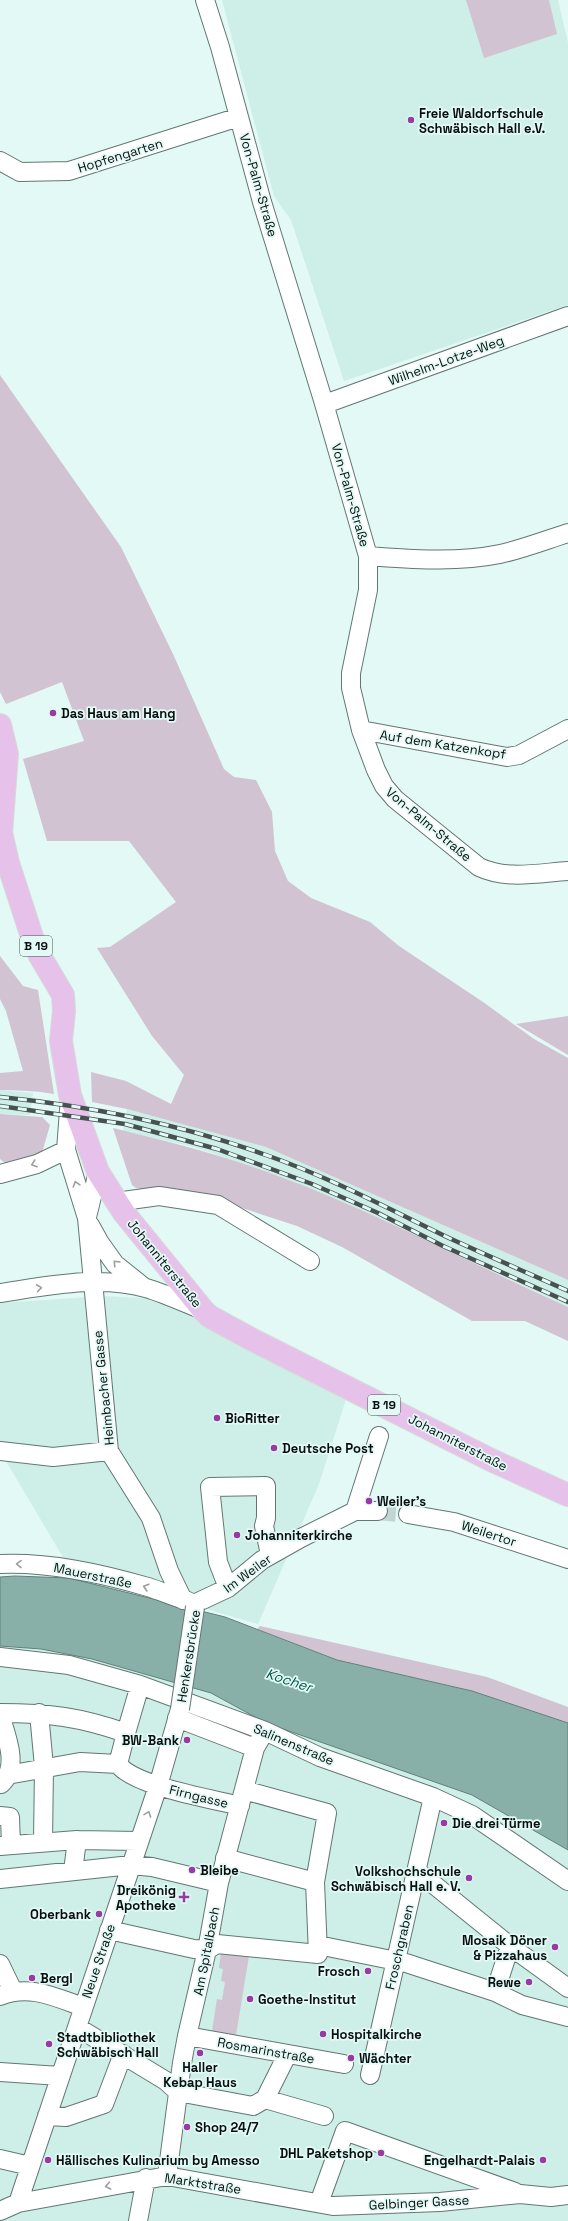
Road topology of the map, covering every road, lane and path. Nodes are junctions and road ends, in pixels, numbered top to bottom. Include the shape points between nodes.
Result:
1 (205, 0) edge
2 (239, 117) junction
3 (0, 161) edge
4 (568, 316) edge
5 (325, 404) junction
6 (568, 533) edge
7 (368, 556) junction
8 (0, 725) edge
9 (568, 729) edge
10 (361, 730) junction
11 (1, 831) edge
12 (568, 872) edge
13 (70, 1095) junction
14 (66, 1150) junction
15 (2, 1171) edge
16 (98, 1172) junction
17 (116, 1202) junction
18 (87, 1218) junction
19 (310, 1261) dead end
20 (93, 1282) junction
21 (146, 1288) junction
22 (0, 1293) edge
23 (203, 1310) junction
24 (379, 1436) dead end
25 (0, 1450) edge
26 (109, 1451) junction
27 (568, 1495) edge
28 (355, 1511) junction
29 (378, 1511) tunnel mouth
30 (408, 1514) tunnel mouth
31 (270, 1555) junction
32 (568, 1559) edge
33 (0, 1564) edge
34 (228, 1588) junction
35 (191, 1604) junction
36 (0, 1657) edge
37 (140, 1685) junction
38 (40, 1713) junction
39 (178, 1713) junction
40 (0, 1714) edge
41 (265, 1730) junction
42 (126, 1733) junction
43 (255, 1748) junction
44 (118, 1764) junction
45 (44, 1767) junction
46 (4, 1779) edge
47 (158, 1786) junction
48 (433, 1796) junction
49 (242, 1798) junction
50 (0, 1816) edge
51 (77, 1840) junction
52 (138, 1841) junction
53 (43, 1842) junction
54 (6, 1846) edge
55 (225, 1858) junction
56 (131, 1865) junction
57 (417, 1871) junction
58 (73, 1872) junction
59 (0, 1879) edge
60 (568, 1881) edge
61 (316, 1882) junction
62 (219, 1883) junction
63 (109, 1930) junction
64 (318, 1945) junction
65 (510, 1946) junction
66 (207, 1950) junction
67 (396, 1961) junction
68 (0, 1964) edge
69 (568, 1988) edge
70 (495, 1992) junction
71 (6, 1994) edge
72 (83, 2007) junction
73 (568, 2018) edge
74 (77, 2027) junction
75 (188, 2036) junction
76 (123, 2054) junction
77 (287, 2055) junction
78 (344, 2064) dead end
79 (0, 2072) edge
80 (370, 2075) dead end
81 (60, 2076) junction
82 (178, 2092) junction
83 (264, 2099) junction
84 (47, 2116) junction
85 (324, 2116) dead end
86 (0, 2159) edge
87 (30, 2166) junction
88 (167, 2176) junction
89 (146, 2178) junction
90 (520, 2194) junction
91 (568, 2195) edge
92 (18, 2203) junction
93 (328, 2210) edge
94 (0, 2211) edge
95 (138, 2221) edge

1 - 2 street, Von-Palm-Straße
2 - 3 street, Hopfengarten via 69,171 20,172
2 - 5 street, Von-Palm-Straße via 262,202
4 - 5 street, Wilhelm-Lotze-Weg
5 - 7 street, Von-Palm-Straße
6 - 7 street via 501,554 466,559 421,560
7 - 10 street, Von-Palm-Straße via 368,590 351,673 352,696
8 - 11 main road, B 19 via 8,754
9 - 10 street, Auf dem Katzenkopf via 519,755 507,757
10 - 12 street, Von-Palm-Straße via 384,786 395,799 479,866 492,873 507,875
11 - 13 main road, Johanniterstraße / B 19 via 8,863 32,937 63,995 61,1041
13 - 14 street
13 - 16 main road, Johanniterstraße / B 19
14 -> 15 street via 37,1164
18 -> 14 street, Heimbacher Gasse
16 - 17 main road, Johanniterstraße / B 19
16 - 18 street, Heimbacher Gasse
17 - 19 street via 159,1196 218,1205
17 - 23 main road, Johanniterstraße / B 19
18 - 20 street, Heimbacher Gasse
21 -> 18 street via 115,1264
20 - 21 street
22 -> 20 street
20 - 26 street, Heimbacher Gasse
21 - 23 street
23 - 27 main road, Johanniterstraße / B 19 via 209,1316 251,1339 491,1460
24 - 28 street
25 - 26 street via 54,1457
26 - 35 street, Heimbacher Gasse via 151,1518 169,1571
28 - 29 street
28 - 31 street, Im Weiler
30 - 32 street, Weilertor via 454,1522
31 - 34 street, Im Weiler
31 - 34 street via 264,1526 266,1486 210,1487 218,1562
35 -> 33 street, Mauerstraße via 148,1587 73,1568
34 - 35 street, Im Weiler
35 - 39 street, Henkersbrücke, bridge
36 - 37 street, Salinenstraße via 69,1665
37 - 41 street, Salinenstraße
37 - 42 street
38 - 40 street
38 - 42 street via 89,1720
38 - 45 street
39 - 43 street
39 - 47 street, Neue Straße
40 - 46 street via 11,1757
41 - 43 street, Am Spitalbach
41 - 48 street, Salinenstraße via 320,1757
42 - 44 street
43 - 49 street, Am Spitalbach
44 - 45 street via 80,1762
44 - 47 street, Firngasse via 122,1771
45 - 46 street via 40,1771
45 - 53 street
47 - 49 street, Firngasse
52 -> 47 street, Neue Straße
48 - 57 street, Froschgraben
48 - 60 street, Salinenstraße via 472,1815
49 - 55 street, Am Spitalbach
49 - 61 street, Firngasse via 328,1813
50 - 54 street via 10,1817
51 - 52 street
51 - 53 street
51 - 58 street
52 - 56 street, Neue Straße
53 - 54 street
55 - 61 street
55 - 62 street, Am Spitalbach
56 - 58 street
56 - 62 street via 152,1867
56 - 63 street, Neue Straße
57 - 65 street
57 - 67 street, Froschgraben
58 - 59 street
61 - 64 street
62 - 66 street, Am Spitalbach
63 - 66 street
63 - 72 street, Neue Straße
64 - 66 street via 318,1954 217,1944
64 - 67 street
65 - 69 street
65 - 70 street
66 - 75 street, Am Spitalbach
67 - 70 street
67 - 80 street, Froschgraben
68 - 71 street
70 - 73 street via 522,2005
71 - 72 street via 38,1991
72 - 74 street, Neue Straße
74 - 76 street
74 - 81 street, Neue Straße
75 - 77 street, Rosmarinstraße
75 - 82 street, Am Spitalbach
76 - 82 street via 166,2080
76 - 84 street via 104,2104 66,2117
77 - 78 street, Rosmarinstraße
77 - 83 street
79 - 81 street
81 - 84 street, Neue Straße
82 - 83 street via 253,2106
82 - 88 street, Am Spitalbach
83 - 85 street
84 - 87 street, Neue Straße
86 - 87 street
87 - 92 street, Neue Straße
88 - 89 street, Marktstraße
88 - 93 street, Marktstraße
89 -> 92 street, Marktstraße
89 - 95 street
90 - 91 street, Gelbinger Gasse via 551,2197
90 - 93 street, Gelbinger Gasse
90 - 93 street, Gelbinger Gasse via 345,2131 335,2157
92 - 94 street, Marktstraße

